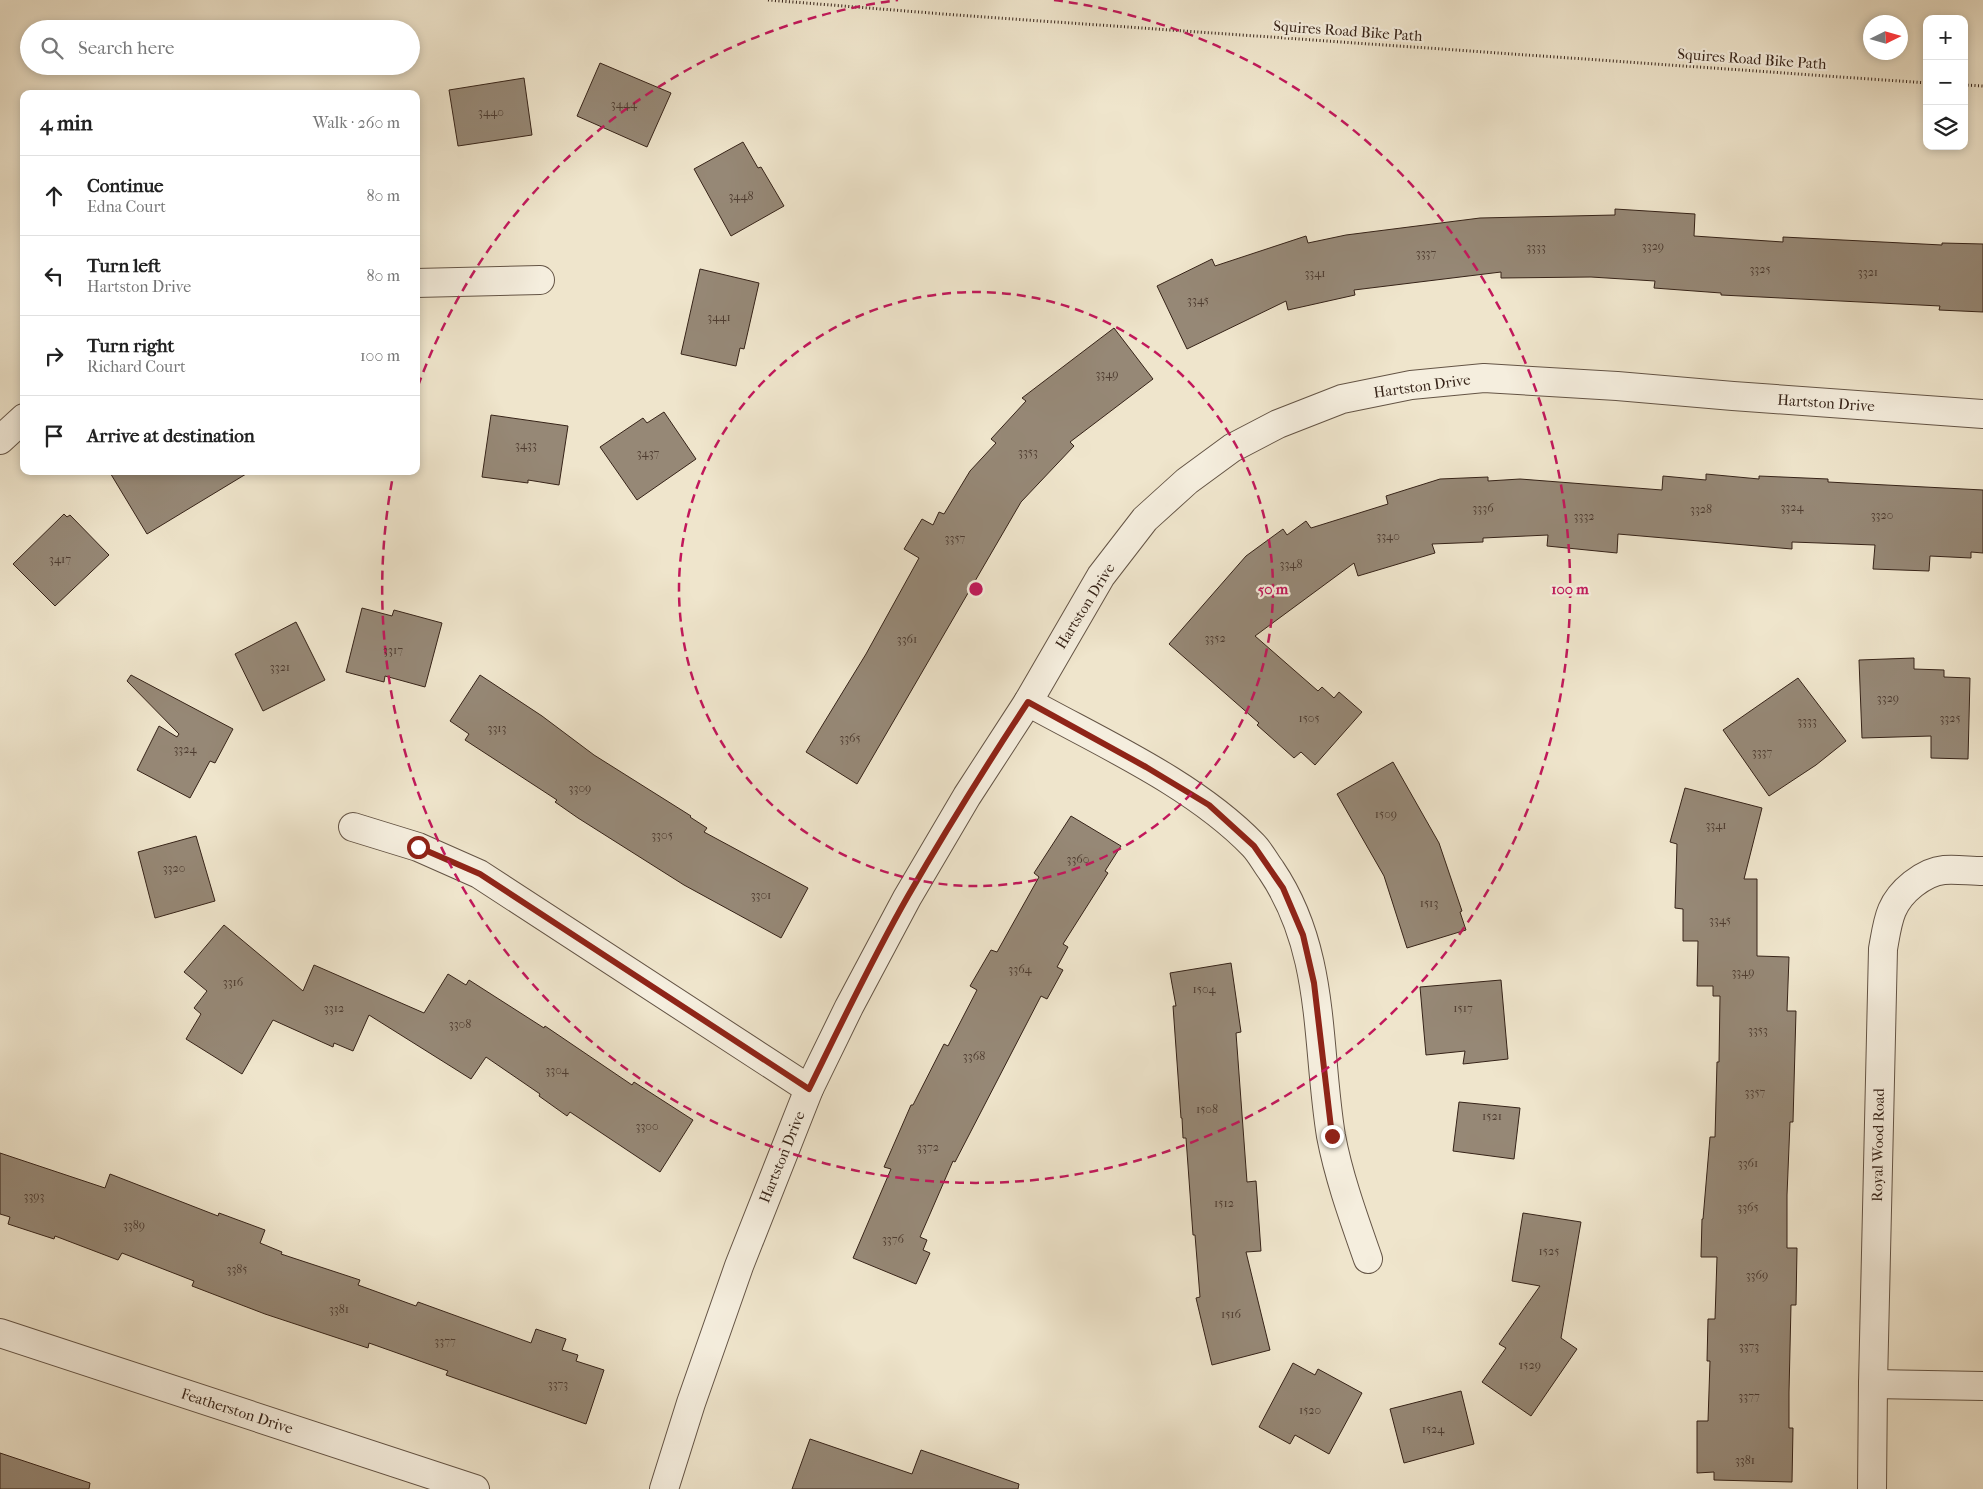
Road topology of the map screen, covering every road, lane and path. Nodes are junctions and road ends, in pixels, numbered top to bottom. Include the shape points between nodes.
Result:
1 (768, 0) edge
2 (1923, 82) edge
3 (1968, 85) edge
4 (1983, 86) edge
5 (540, 280) dead end
6 (420, 283) edge
7 (1983, 414) edge
8 (20, 422) edge
9 (0, 440) edge
10 (1028, 702) junction
11 (353, 827) dead end
12 (1983, 871) edge
13 (809, 1089) junction
14 (1368, 1259) dead end
15 (0, 1333) edge
16 (1873, 1384) junction
17 (1983, 1386) edge
18 (475, 1489) edge
19 (664, 1489) edge
20 (1872, 1489) edge

1 - 2 path, Squires Road Bike Path
3 - 4 path
5 - 6 street
7 - 10 street, Hartston Drive via 1484,378 1411,385 1342,398 1278,424 1232,448 1188,481 1145,520 1100,576
8 - 9 street
10 - 13 street, Hartston Drive via 967,796 907,898
10 - 14 street via 1209,805 1254,846 1283,888 1305,943 1314,983 1332,1136 1348,1202
11 - 13 street via 418,847 480,874
12 - 16 street, Royal Wood Road via 1943,870 1923,876 1896,900 1890,914 1883,949
13 - 19 street, Hartston Drive via 739,1266
15 - 18 street, Featherston Drive
16 - 17 street
16 - 20 street, Royal Wood Road

